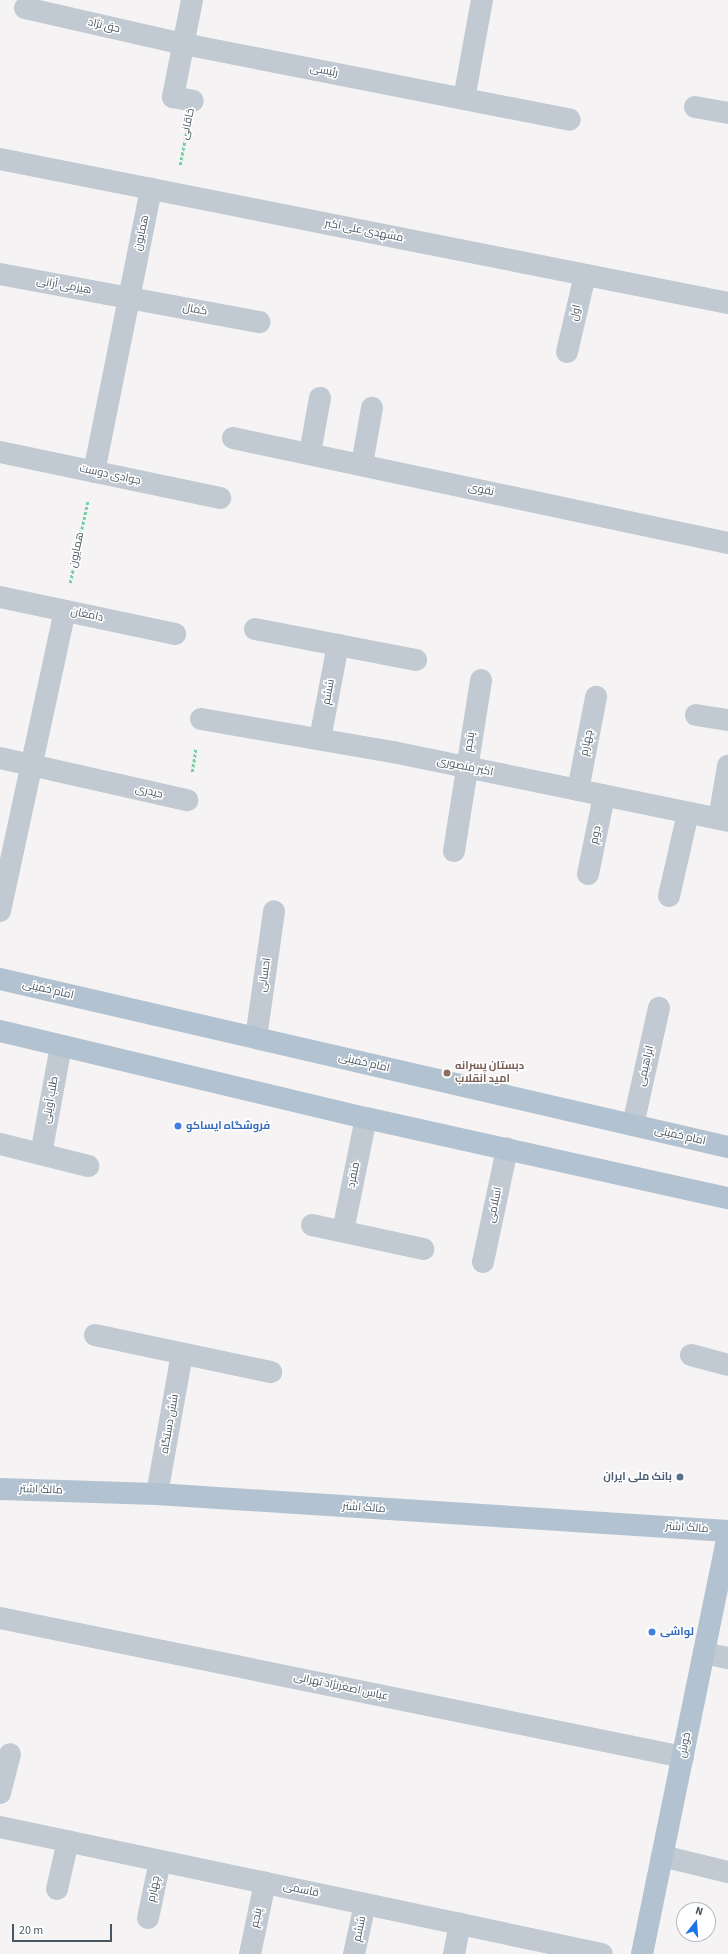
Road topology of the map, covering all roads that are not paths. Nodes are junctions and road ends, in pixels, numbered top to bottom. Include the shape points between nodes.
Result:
1 (192, 0) edge
2 (482, 0) edge
3 (25, 8) dead end
4 (184, 44) junction
5 (464, 99) junction
6 (193, 101) road end
7 (695, 107) dead end
8 (728, 113) edge
9 (570, 120) dead end
10 (0, 159) edge
11 (151, 189) junction
12 (0, 274) edge
13 (586, 275) junction
14 (129, 298) junction
15 (728, 303) edge
16 (260, 322) dead end
17 (567, 352) dead end
18 (320, 398) dead end
19 (372, 408) dead end
20 (233, 438) dead end
21 (0, 452) edge
22 (310, 453) junction
23 (362, 464) junction
24 (94, 472) junction
25 (220, 498) dead end
26 (728, 543) edge
27 (0, 597) edge
28 (64, 611) junction
29 (255, 629) dead end
30 (175, 634) dead end
31 (338, 645) junction
32 (416, 660) dead end
33 (480, 680) dead end
34 (596, 696) dead end
35 (696, 715) dead end
36 (201, 720) road end
37 (728, 720) edge
38 (320, 739) junction
39 (0, 758) edge
40 (32, 765) junction
41 (728, 766) edge
42 (466, 767) junction
43 (578, 790) junction
44 (604, 796) junction
45 (187, 800) road end
46 (688, 813) junction
47 (723, 820) edge
48 (454, 851) dead end
49 (588, 874) dead end
50 (669, 896) dead end
51 (0, 911) edge
52 (274, 911) dead end
53 (0, 980) edge
54 (660, 1008) dead end
55 (0, 1031) edge
56 (256, 1038) junction
57 (61, 1046) junction
58 (366, 1118) junction
59 (633, 1125) junction
60 (0, 1144) edge
61 (728, 1147) edge
62 (506, 1149) junction
63 (41, 1154) junction
64 (88, 1166) dead end
65 (728, 1198) edge
66 (312, 1225) dead end
67 (343, 1232) junction
68 (423, 1248) dead end
69 (483, 1262) dead end
70 (95, 1335) dead end
71 (182, 1354) junction
72 (691, 1356) dead end
73 (728, 1366) edge
74 (271, 1372) dead end
75 (0, 1488) edge
76 (157, 1494) junction
77 (728, 1531) edge
78 (728, 1535) edge
79 (0, 1618) edge
80 (704, 1653) junction
81 (728, 1658) edge
82 (10, 1754) dead end
83 (682, 1757) junction
84 (0, 1793) edge
85 (0, 1826) edge
86 (68, 1841) junction
87 (662, 1856) junction
88 (160, 1861) junction
89 (728, 1872) edge
90 (265, 1883) junction
91 (57, 1889) dead end
92 (365, 1904) junction
93 (148, 1918) dead end
94 (460, 1924) junction
95 (250, 1954) edge
96 (354, 1954) edge
97 (454, 1954) edge
98 (602, 1954) edge
99 (642, 1954) edge

1 - 4 street, خاقانی
2 - 5 street
3 - 4 street, حق نژاد
4 - 5 street, رئیسی
4 - 6 street, خاقانی via 173,98
5 - 9 street, رئیسی
7 - 8 street
10 - 11 street, مشهدی علی اکبر
11 - 13 street, مشهدی علی اکبر
11 - 14 street, همایون
12 - 14 street, هیزمی آرانی
13 - 15 street, مشهدی علی اکبر
13 - 17 street, اول
14 - 16 street, کمال
14 - 24 street, همایون
18 - 22 street
19 - 23 street
20 - 22 street, نقوی
21 - 24 street, جوادی دوست
22 - 23 street, نقوی
23 - 26 street, نقوی
24 - 25 street, جوادی دوست
27 - 28 street, دامغان
28 - 30 street, دامغان
28 - 40 street
29 - 31 street
31 - 32 street
31 - 38 street, ششم
33 - 42 street, پنجم
34 - 43 street, چهارم
35 - 37 street
36 - 38 street, اکبر منصوری
38 - 42 street, اکبر منصوری
39 - 40 street, حیدری
40 - 45 street, حیدری
40 - 51 street
41 - 47 street
42 - 43 street, اکبر منصوری
42 - 48 street, پنجم
43 - 44 street, اکبر منصوری
44 - 46 street, اکبر منصوری
44 - 49 street, دوم
46 - 47 street, اکبر منصوری
46 - 50 street
52 - 56 street, احسانی
53 - 56 main road, امام خمینی
54 - 59 street, ابراهیمی
55 - 57 main road
56 - 59 main road, امام خمینی
57 - 58 main road
57 - 63 street, طلب آوینی
58 - 62 main road
58 - 67 street, منفرد
59 - 61 main road, امام خمینی
60 - 63 street
62 - 65 main road
62 - 69 street, اسلامی
63 - 64 street
66 - 67 street
67 - 68 street
70 - 71 street
71 - 74 street
71 - 76 street, شش دستگاه
72 - 73 street
75 - 76 main road, مالک اشتر
76 - 77 main road, مالک اشتر
78 - 80 main road, خوش
79 - 83 street, عباس اصغرنژاد تهرانی
80 - 81 street
80 - 83 main road, خوش
82 - 84 street
83 - 87 main road, خوش
85 - 86 street, قاسمی
86 - 88 street, قاسمی
86 - 91 street
87 - 89 street
87 - 99 main road, خوش
88 - 90 street, قاسمی
88 - 93 street, چهارم
90 - 92 street, قاسمی
90 - 95 street, پنجم
92 - 94 street, قاسمی
92 - 96 street, ششم
94 - 97 street
94 - 98 street, قاسمی

